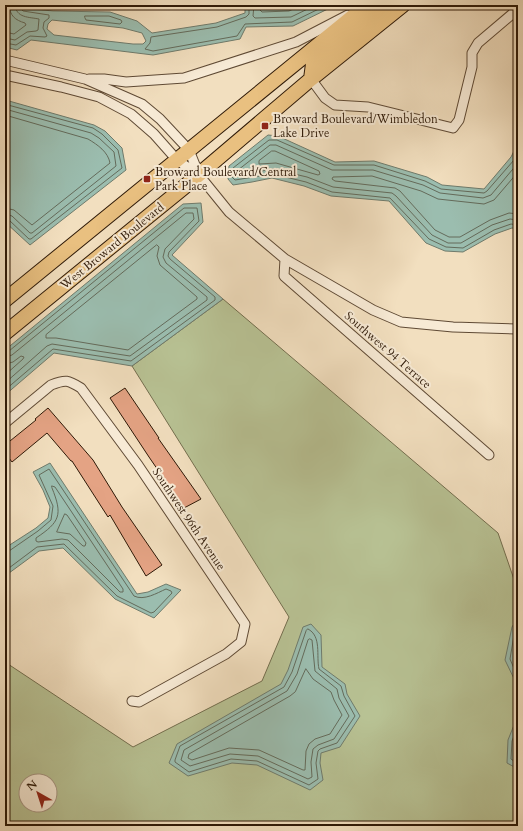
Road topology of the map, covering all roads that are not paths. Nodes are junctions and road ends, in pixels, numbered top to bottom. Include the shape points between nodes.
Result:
1 (367, 5) edge
2 (383, 5) edge
3 (403, 5) edge
4 (518, 9) edge
5 (5, 60) edge
6 (5, 75) edge
7 (85, 79) junction
8 (311, 79) junction
9 (189, 150) junction
10 (177, 160) junction
11 (199, 175) junction
12 (286, 259) junction
13 (5, 300) edge
14 (518, 329) edge
15 (5, 333) edge
16 (5, 423) edge
17 (489, 455) dead end
18 (132, 701) dead end

1 - 7 street via 296,42 184,78 126,82
1 - 9 main road
2 - 8 main road via 313,64
3 - 8 main road, West Broward Boulevard
4 - 8 street via 478,43 472,53 472,67 459,120 453,128 368,107 335,105 325,98
5 - 7 street
6 - 10 street via 99,97 131,114 154,134
7 - 9 street via 142,104
8 - 11 main road, West Broward Boulevard
9 - 10 main road
9 - 11 street
10 - 11 street
10 - 13 main road
11 - 12 street via 229,212
11 - 15 main road, West Broward Boulevard
12 - 14 street via 373,310 401,322
12 - 17 street, Southwest 94 Terrace via 284,276
16 - 18 street, Southwest 96th Avenue via 51,385 69,380 81,388 134,460 245,624 240,642 226,654 140,702

